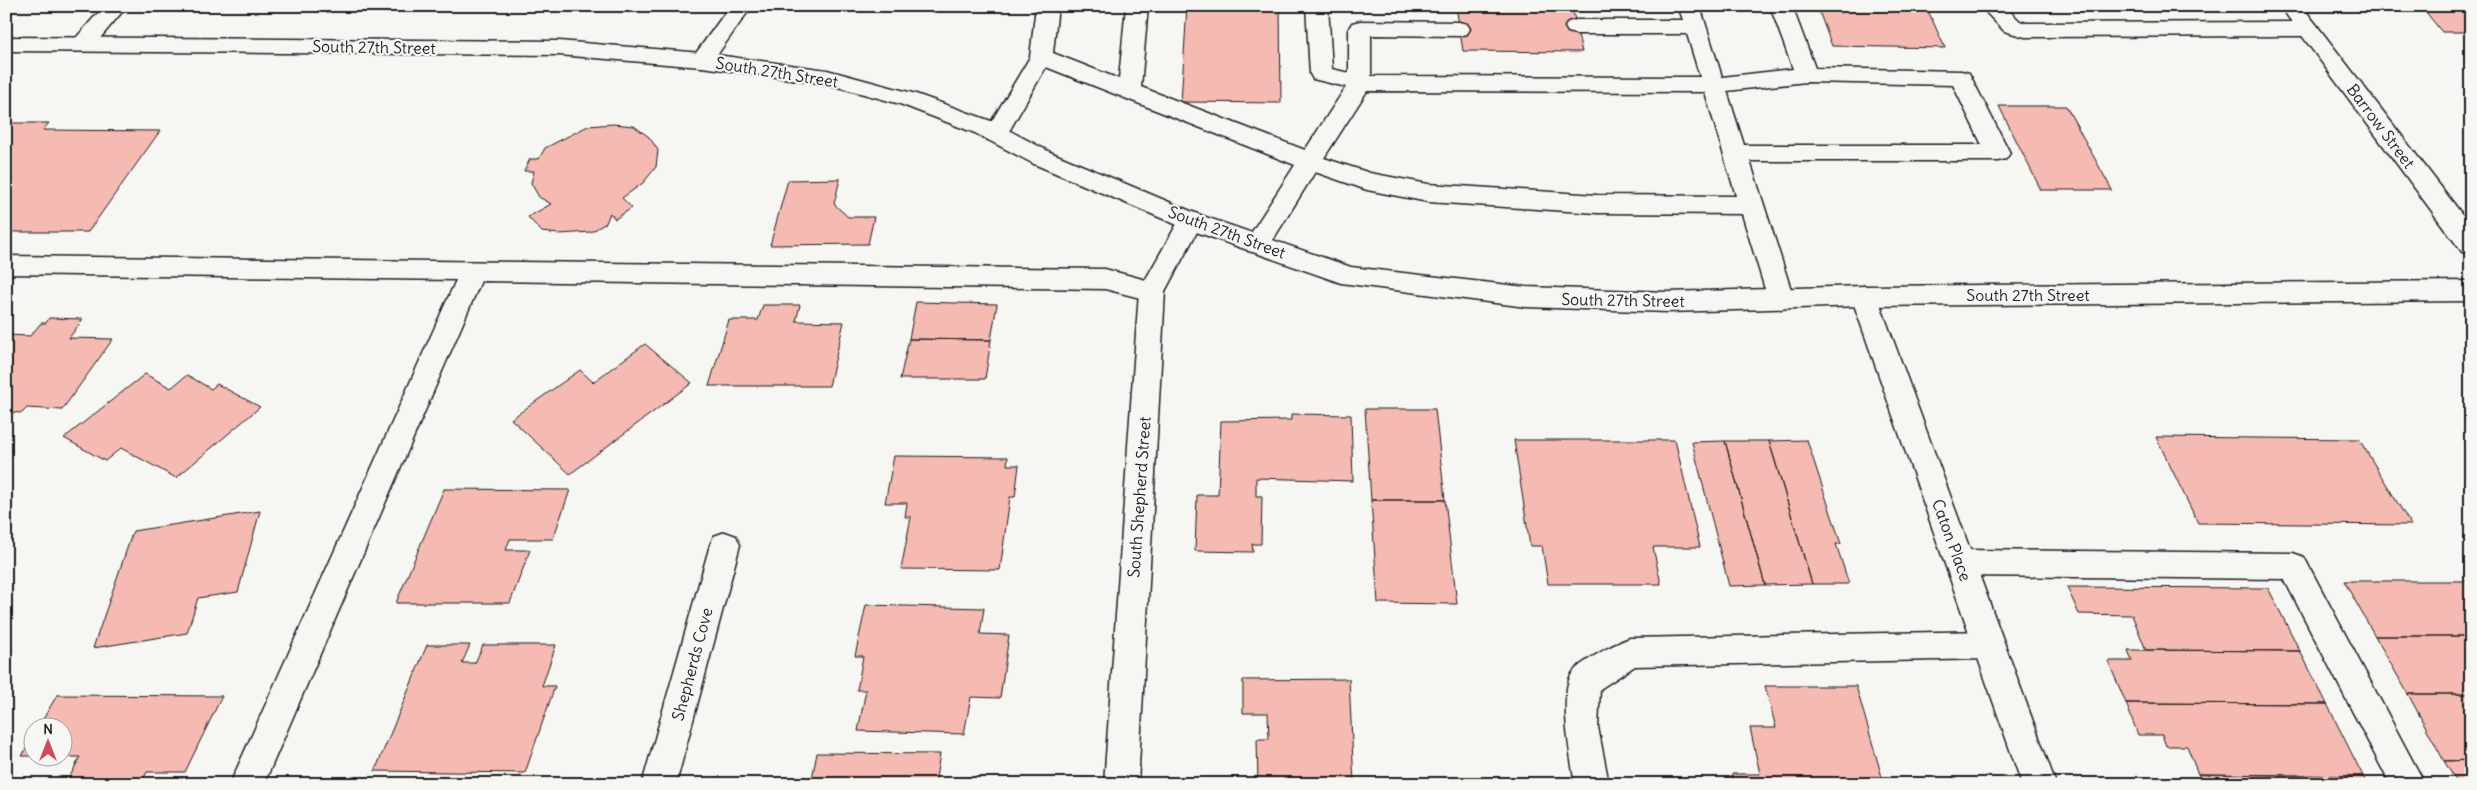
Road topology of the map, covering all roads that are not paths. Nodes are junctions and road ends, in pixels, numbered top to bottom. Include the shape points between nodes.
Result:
1 (116, 6) edge
2 (741, 6) edge
3 (1048, 6) edge
4 (1138, 6) edge
5 (1317, 6) edge
6 (1781, 6) edge
7 (1991, 6) edge
8 (2291, 6) edge
9 (1692, 16) edge
10 (1359, 17) edge
11 (1576, 27) dead end
12 (1459, 29) dead end
13 (2308, 29) junction
14 (6, 44) edge
15 (83, 44) junction
16 (1041, 57) junction
17 (702, 60) junction
18 (1806, 74) junction
19 (1360, 83) junction
20 (1714, 85) junction
21 (1130, 92) junction
22 (996, 134) junction
23 (1735, 153) junction
24 (1311, 162) junction
25 (1752, 205) junction
26 (1191, 221) junction
27 (1257, 244) junction
28 (2471, 245) edge
29 (6, 265) edge
30 (473, 270) junction
31 (1152, 291) junction
32 (2471, 291) edge
33 (1864, 296) junction
34 (1781, 299) junction
35 (725, 545) dead end
36 (1960, 563) junction
37 (1989, 645) junction
38 (247, 784) edge
39 (660, 784) edge
40 (1121, 784) edge
41 (1592, 784) edge
42 (2039, 784) edge
43 (2408, 784) edge

1 - 15 main road
2 - 17 main road
3 - 16 main road
4 - 21 main road
5 - 19 main road via 1321,74
6 - 18 main road
7 - 13 main road via 2012,26 2025,30
8 - 13 main road, Barrow Street
9 - 11 main road
9 - 20 main road
10 - 12 main road
10 - 19 main road
13 - 28 main road, Barrow Street
14 - 15 main road, South 27th Street
15 - 17 main road, South 27th Street via 559,48
16 - 21 main road
16 - 22 main road
17 - 22 main road, South 27th Street via 827,77 908,99
18 - 20 main road
18 - 23 main road via 1961,78 1998,153
19 - 20 main road
19 - 24 main road
20 - 23 main road
21 - 24 main road
22 - 26 main road, South 27th Street via 1042,158
23 - 25 main road
24 - 25 main road via 1367,181 1428,193 1597,204
24 - 27 main road
25 - 34 main road
26 - 27 main road, South 27th Street
26 - 31 main road, South Shepherd Street
27 - 34 main road, South 27th Street via 1350,276 1526,297 1668,302
29 - 30 main road
30 - 31 main road via 1105,279
30 - 38 main road
31 - 40 main road, South Shepherd Street
32 - 33 main road, South 27th Street
33 - 34 main road, South 27th Street
33 - 36 main road, Caton Place
35 - 39 main road, Shepherds Cove
36 - 37 main road, Caton Place
36 - 43 main road via 2293,566
37 - 41 main road via 1630,652 1585,681 1582,727
37 - 42 main road, Caton Place

